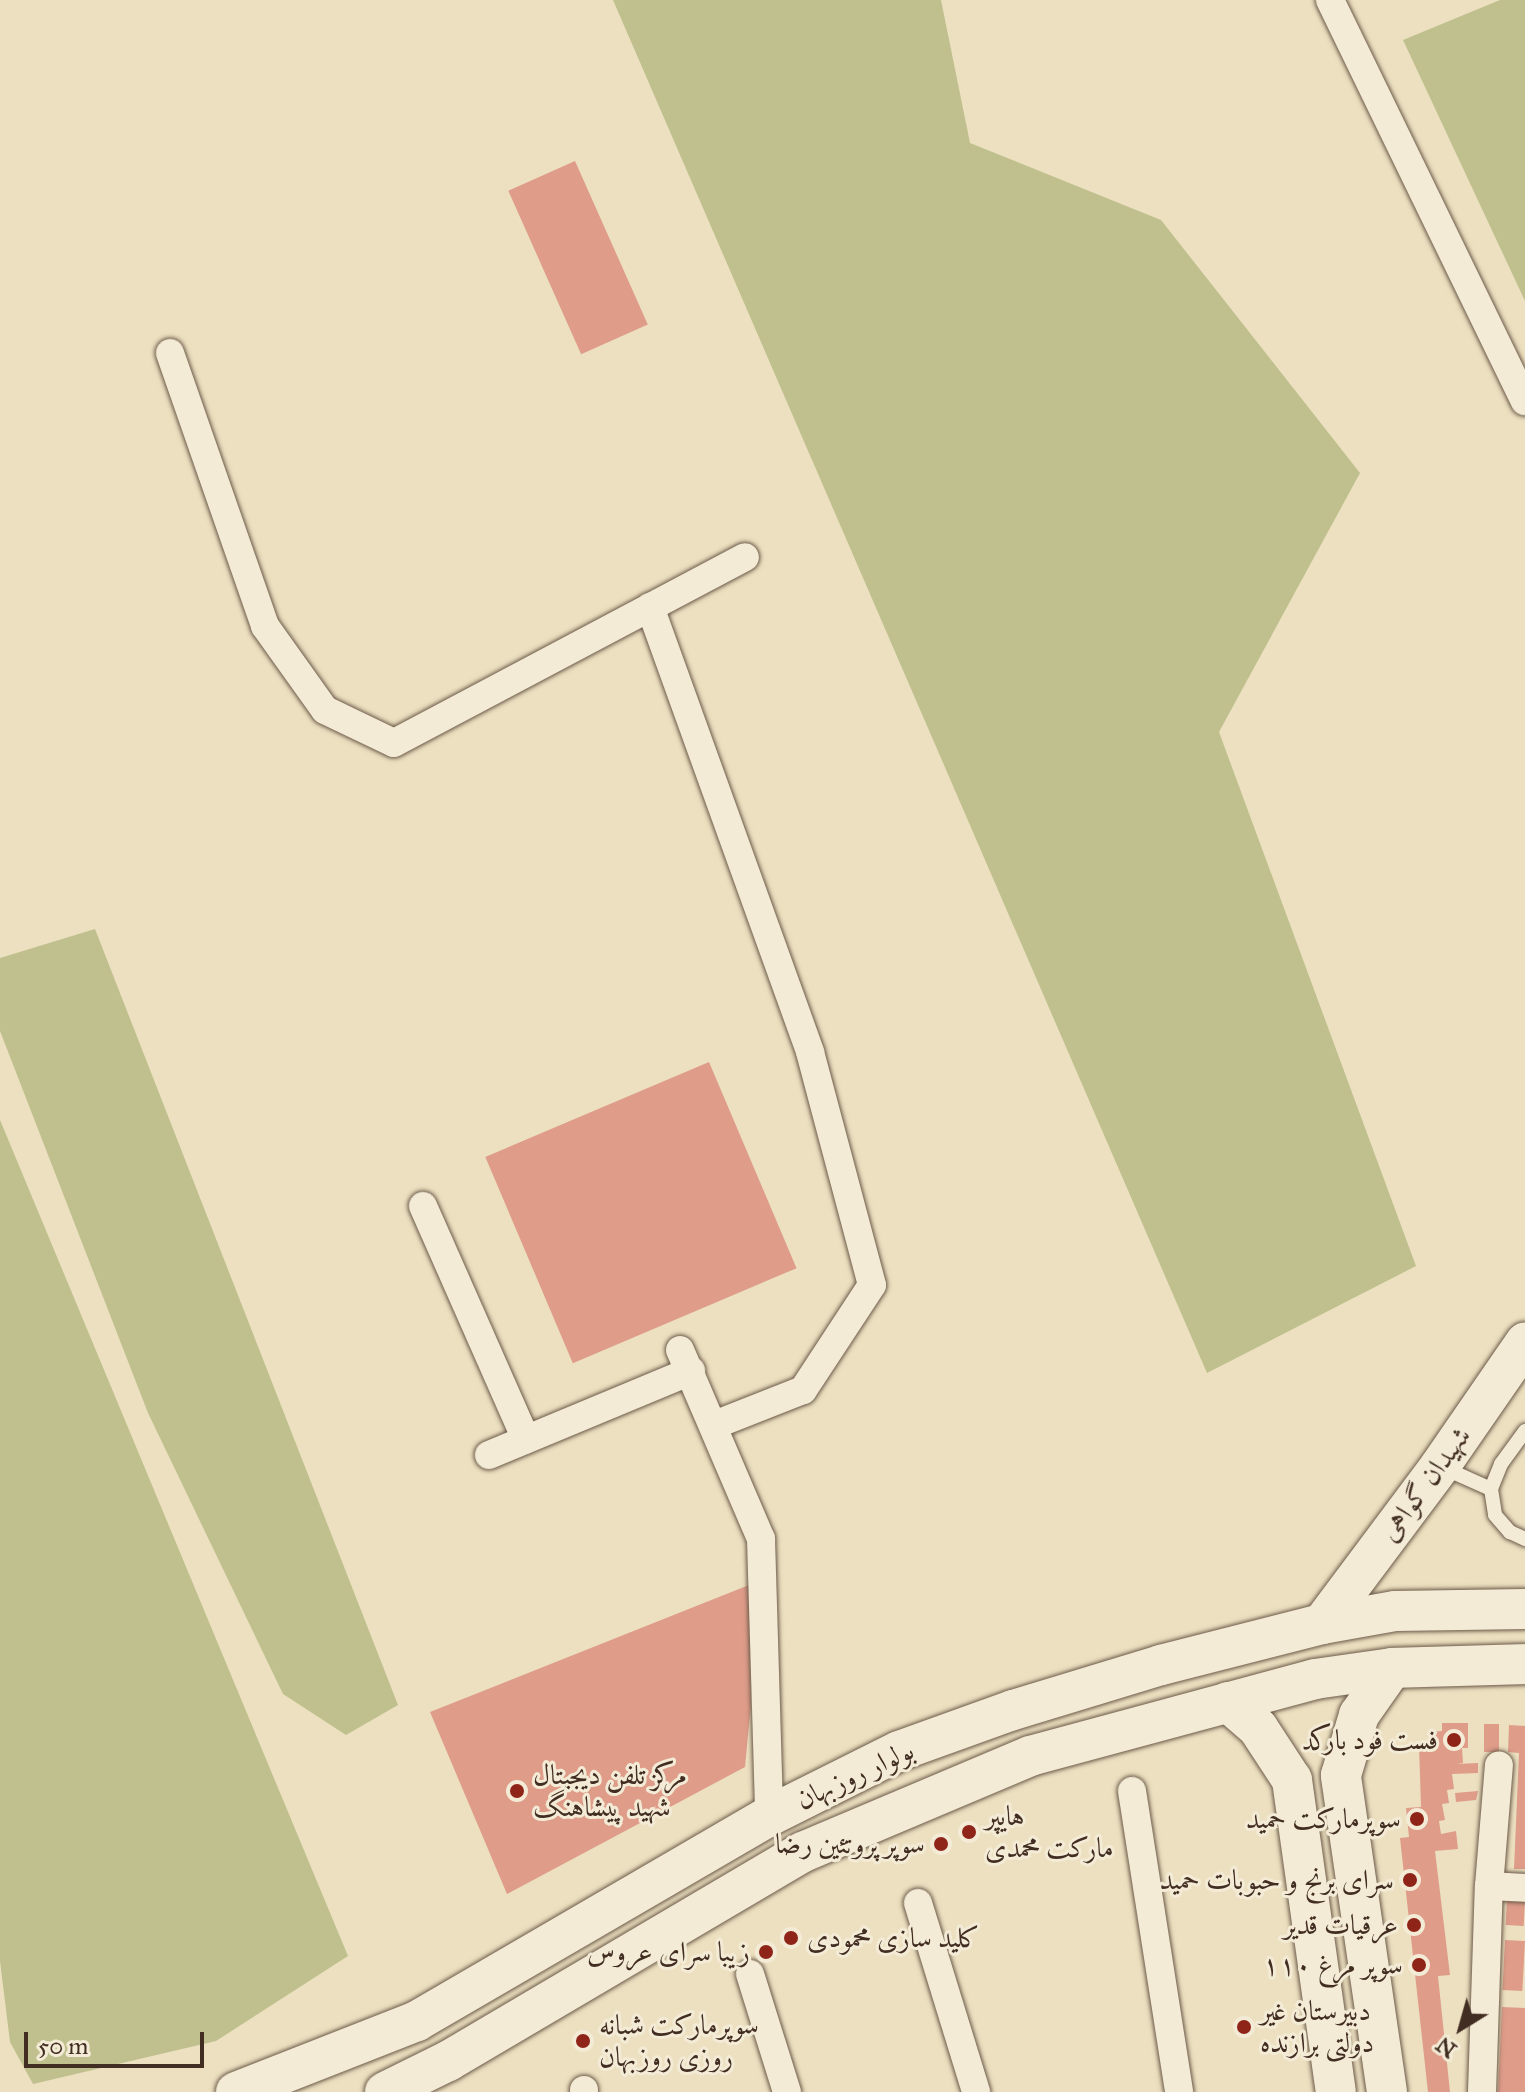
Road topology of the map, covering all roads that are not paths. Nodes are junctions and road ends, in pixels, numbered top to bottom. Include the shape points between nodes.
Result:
1 (1330, 0) edge
2 (170, 353) dead end
3 (1525, 401) edge
4 (745, 557) dead end
5 (650, 607) junction
6 (423, 1206) dead end
7 (1525, 1343) edge
8 (714, 1425) junction
9 (1525, 1431) edge
10 (526, 1439) junction
11 (489, 1455) dead end
12 (1440, 1466) junction
13 (1491, 1489) junction
14 (1525, 1539) edge
15 (1525, 1609) edge
16 (1322, 1624) junction
17 (1525, 1664) edge
18 (1392, 1668) junction
19 (1228, 1702) junction
20 (1499, 1765) dead end
21 (1341, 1775) junction
22 (1292, 1780) junction
23 (1132, 1791) dead end
24 (769, 1816) junction
25 (1489, 1886) junction
26 (1525, 1888) edge
27 (918, 1903) dead end
28 (750, 1974) dead end
29 (236, 2092) edge
30 (385, 2092) edge
31 (787, 2092) edge
32 (976, 2092) edge
33 (1179, 2092) edge
34 (1336, 2092) edge
35 (1387, 2092) edge
36 (1482, 2092) edge

1 - 3 street
2 - 5 street via 265,626 325,710 394,743
4 - 5 street
5 - 8 street via 810,1052 872,1285 803,1390
6 - 10 street
7 - 12 main road, شهیدان گواهی
8 - 10 street via 686,1360
8 - 24 street via 761,1539
9 - 13 lane via 1501,1464
10 - 11 street
12 - 13 lane
12 - 16 main road, شهیدان گواهی
13 - 14 lane via 1495,1515
15 - 16 main road, بولوار روزبهان via 1395,1611
16 - 24 main road, بولوار روزبهان via 1161,1665 999,1715 899,1751
17 - 18 main road, بولوار روزبهان
18 - 19 main road, بولوار روزبهان via 1315,1679
18 - 21 main road via 1359,1715
19 - 22 main road via 1258,1728
19 - 30 main road, بولوار روزبهان via 1030,1756 803,1852 448,2061
20 - 25 street
21 - 22 main road via 1330,1765 1315,1762
21 - 35 main road
22 - 34 main road
23 - 33 street
24 - 29 main road, بولوار روزبهان via 417,2021
25 - 26 street
25 - 36 street
27 - 32 street
28 - 31 street

